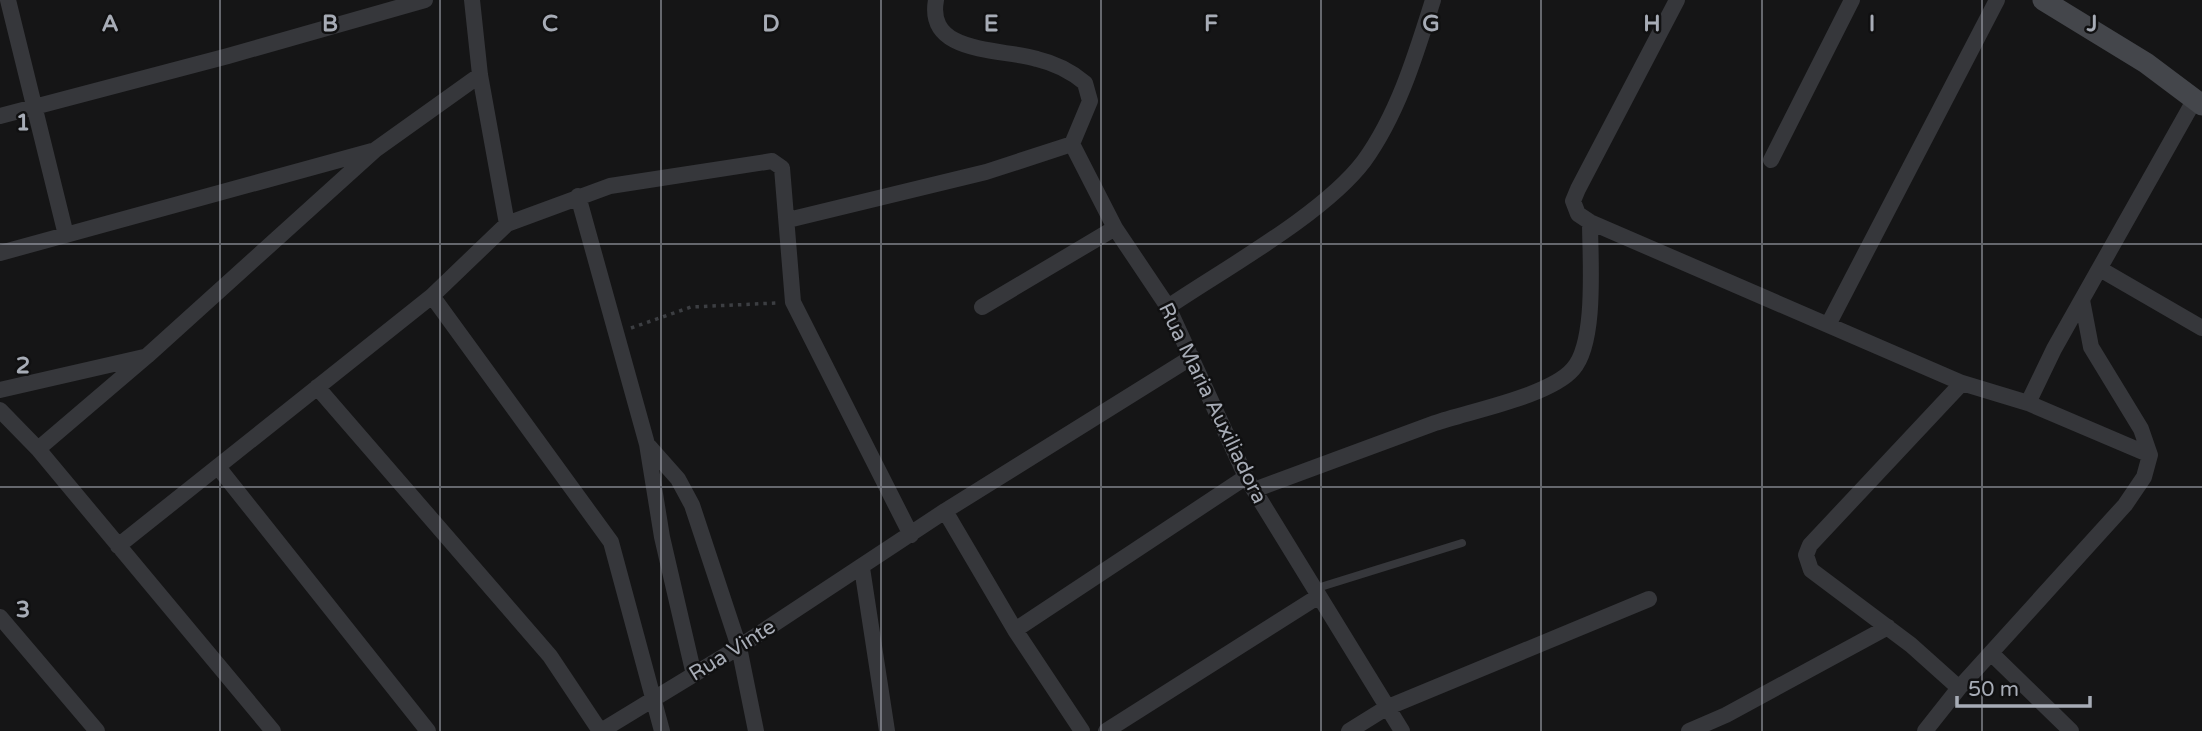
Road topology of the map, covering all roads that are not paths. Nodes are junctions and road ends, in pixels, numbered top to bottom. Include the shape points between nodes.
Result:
1 (8, 0) edge
2 (425, 0) edge
3 (472, 0) edge
4 (936, 0) edge
5 (1433, 0) edge
6 (1677, 0) edge
7 (1852, 0) edge
8 (1997, 0) edge
9 (2043, 0) edge
10 (480, 75) junction
11 (2198, 102) edge
12 (35, 106) junction
13 (0, 116) edge
14 (1072, 144) junction
15 (374, 150) junction
16 (1772, 160) dead end
17 (578, 196) junction
18 (788, 220) junction
19 (1590, 222) junction
20 (507, 224) junction
21 (1115, 228) junction
22 (66, 235) junction
23 (0, 253) edge
24 (2100, 269) junction
25 (432, 296) junction
26 (2082, 300) junction
27 (982, 307) dead end
28 (1168, 307) junction
29 (1829, 323) junction
30 (2202, 328) edge
31 (147, 356) junction
32 (1192, 357) junction
33 (1962, 383) junction
34 (317, 387) junction
35 (0, 390) edge
36 (2028, 403) junction
37 (0, 410) edge
38 (647, 444) junction
39 (38, 449) junction
40 (2150, 455) junction
41 (218, 467) junction
42 (1250, 484) junction
43 (945, 511) junction
44 (911, 535) junction
45 (1462, 543) dead end
46 (118, 546) junction
47 (862, 568) junction
48 (1316, 592) junction
49 (1649, 599) dead end
50 (0, 617) edge
51 (1888, 627) junction
52 (1015, 630) junction
53 (739, 647) junction
54 (1992, 654) junction
55 (694, 675) junction
56 (1959, 688) junction
57 (653, 697) junction
58 (1387, 708) junction
59 (97, 731) edge
60 (273, 731) edge
61 (428, 731) edge
62 (600, 731) edge
63 (662, 731) edge
64 (755, 731) edge
65 (887, 731) edge
66 (1082, 731) edge
67 (1106, 731) edge
68 (1349, 731) edge
69 (1402, 731) edge
70 (1689, 731) edge
71 (1925, 731) edge
72 (2071, 731) edge

1 - 12 street
2 - 12 street
3 - 10 street
4 - 14 street via 935,23 956,42 1035,58 1085,83 1090,101
5 - 28 street via 1385,128 1363,162 1317,206
6 - 19 street via 1573,201 1578,214
7 - 16 street
8 - 29 street
9 - 11 street via 2146,63
10 - 15 street
10 - 20 street
11 - 24 street
12 - 13 street
12 - 22 street
14 - 18 street via 986,172
14 - 21 street, Rua Maria Auxiliadora
15 - 22 street
15 - 31 street
17 - 18 street via 610,186 772,161 780,165
17 - 20 street
17 - 38 street
18 - 44 street via 793,302
19 - 29 street
19 - 42 street via 1587,329 1573,369 1533,392
20 - 25 street
21 - 27 street
21 - 28 street, Rua Maria Auxiliadora
22 - 23 street
24 - 26 street
24 - 30 street
25 - 34 street
25 - 57 street via 611,542
26 - 36 street
26 - 40 street via 2091,347 2141,429
28 - 32 street, Rua Maria Auxiliadora
29 - 33 street
31 - 35 street
31 - 39 street
32 - 42 street, Rua Maria Auxiliadora
32 - 43 street, Rua Vinte
33 - 36 street
33 - 51 street via 1810,545 1806,555 1811,570
34 - 41 street
34 - 62 street via 550,656
36 - 40 street
37 - 39 street
38 - 53 street via 678,479 692,505
38 - 55 street via 662,537
39 - 46 street
40 - 54 street via 2144,477 2125,505
41 - 46 street
41 - 61 street
42 - 48 street, Rua Maria Auxiliadora
42 - 52 street
43 - 44 street, Rua Vinte
43 - 52 street
44 - 47 street, Rua Vinte
45 - 48 lane
46 - 60 street
47 - 53 street, Rua Vinte
47 - 65 street
48 - 58 street, Rua Maria Auxiliadora
48 - 67 street
49 - 58 street
50 - 59 street
51 - 56 street
51 - 70 street
52 - 66 street
53 - 55 street, Rua Vinte
53 - 64 street
54 - 56 street
54 - 72 street
55 - 57 street, Rua Vinte
56 - 71 street
57 - 62 street, Rua Vinte
57 - 63 street
58 - 68 street
58 - 69 street, Rua Maria Auxiliadora

